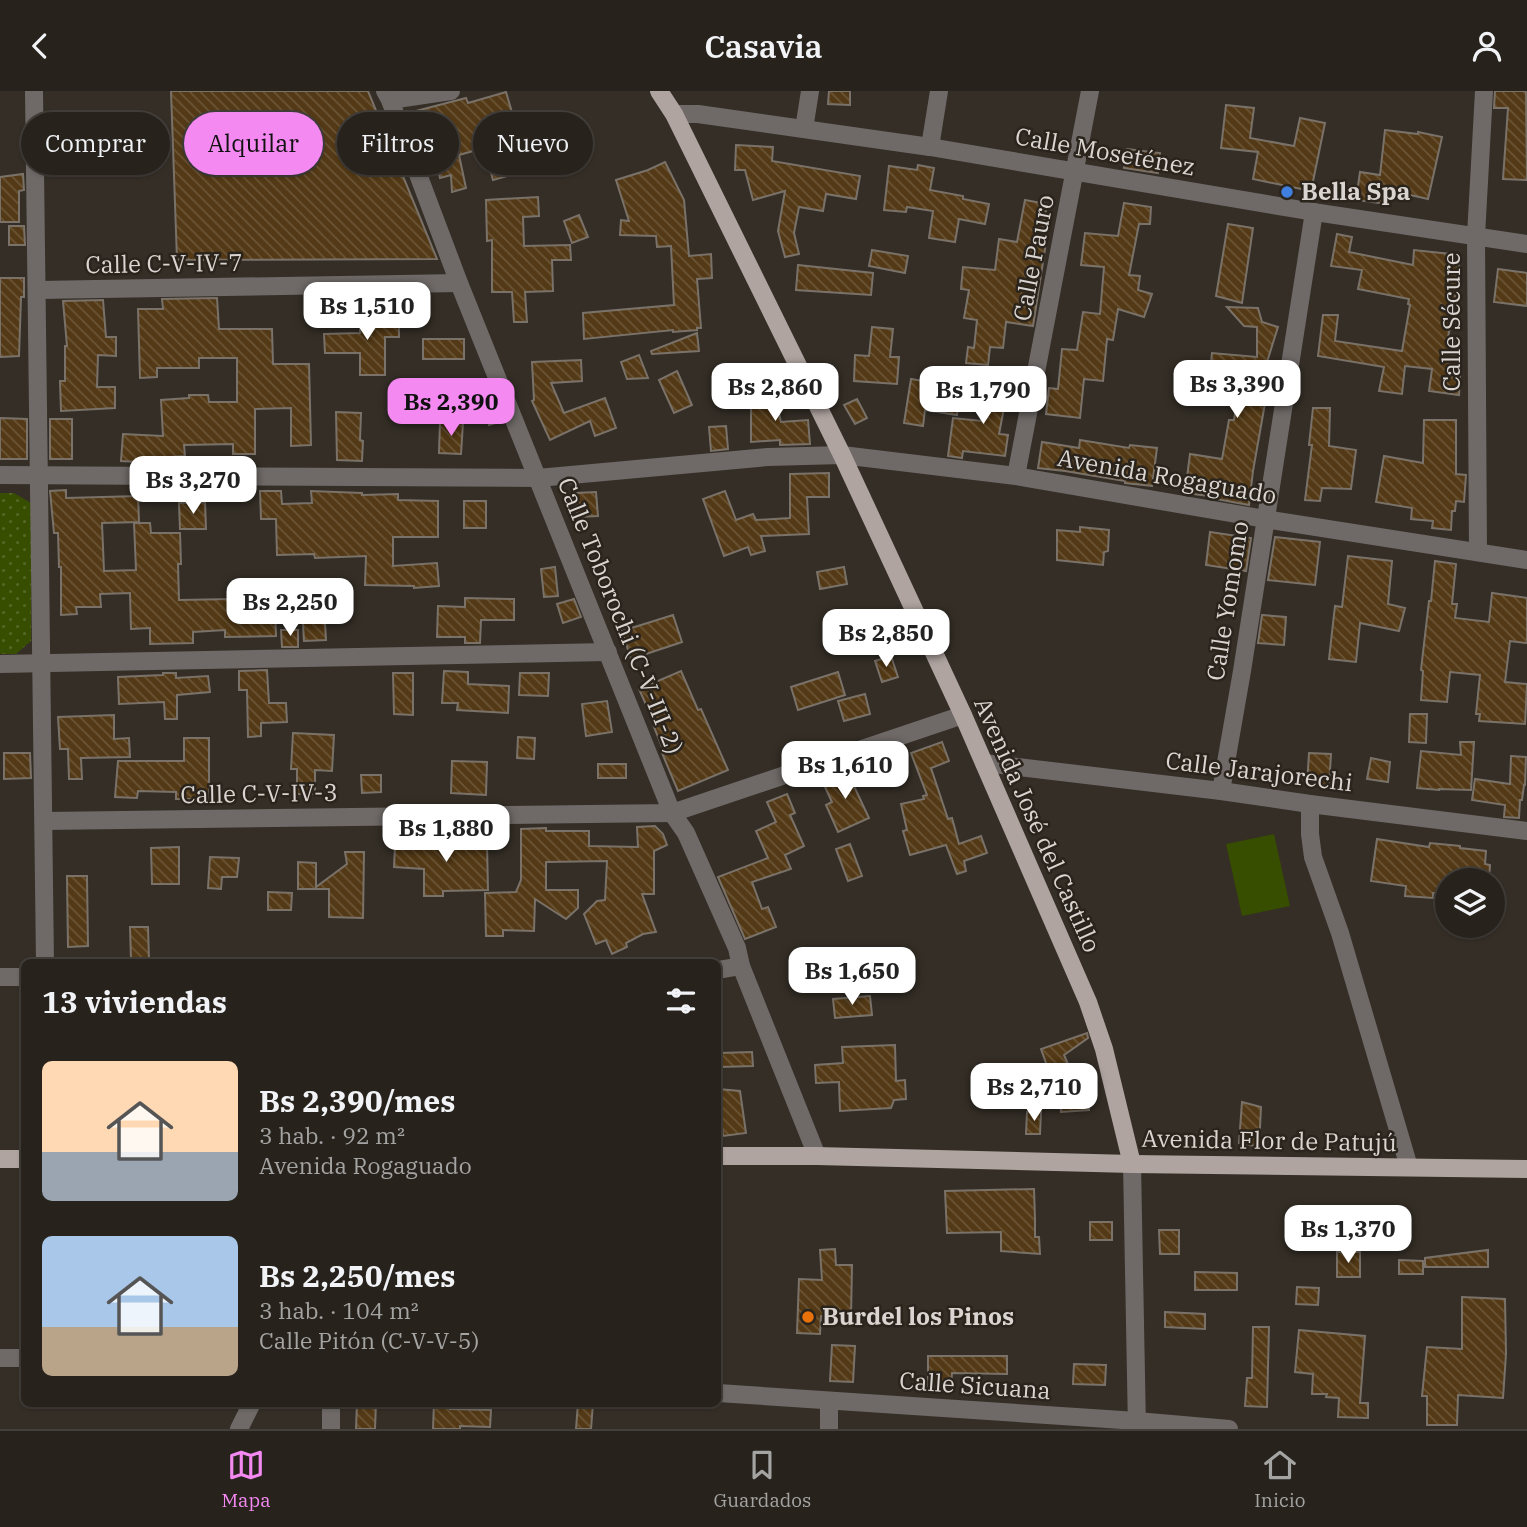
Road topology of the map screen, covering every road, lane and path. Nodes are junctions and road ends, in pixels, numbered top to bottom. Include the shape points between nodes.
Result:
1 (34, 91) edge
2 (451, 91) edge
3 (660, 91) edge
4 (810, 91) edge
5 (939, 91) edge
6 (1090, 91) edge
7 (1484, 91) edge
8 (387, 96) edge
9 (674, 114) junction
10 (804, 129) junction
11 (930, 147) junction
12 (1076, 171) junction
13 (1314, 212) junction
14 (1476, 236) junction
15 (1527, 244) edge
16 (459, 283) junction
17 (38, 290) junction
18 (842, 455) junction
19 (0, 475) edge
20 (39, 475) junction
21 (1016, 476) junction
22 (538, 478) junction
23 (1265, 519) junction
24 (1478, 552) junction
25 (1527, 560) edge
26 (608, 652) junction
27 (41, 663) junction
28 (0, 664) edge
29 (963, 715) junction
30 (984, 763) junction
31 (1221, 791) junction
32 (1310, 804) junction
33 (672, 813) junction
34 (44, 821) junction
35 (1527, 831) edge
36 (45, 959) edge
37 (741, 966) junction
38 (721, 969) edge
39 (0, 977) edge
40 (21, 977) edge
41 (721, 1156) edge
42 (817, 1156) junction
43 (0, 1159) edge
44 (21, 1159) edge
45 (1132, 1164) junction
46 (1409, 1167) junction
47 (1527, 1169) edge
48 (0, 1358) edge
49 (21, 1358) edge
50 (721, 1393) edge
51 (829, 1402) junction
52 (250, 1407) edge
53 (331, 1407) edge
54 (1137, 1425) edge
55 (239, 1429) edge
56 (331, 1429) edge
57 (829, 1429) edge
58 (1229, 1429) edge

1 - 17 street
2 - 8 street
3 - 9 main road, Avenida José del Castillo
4 - 10 street
5 - 11 street
6 - 12 street, Calle Pauro
7 - 14 street, Calle Sécure
8 - 16 street, Calle Toborochi (C-V-III-2)
9 - 10 street, Calle Moseténez
9 - 18 main road, Avenida José del Castillo
10 - 11 street, Calle Moseténez
11 - 12 street, Calle Moseténez
12 - 13 street, Calle Moseténez
12 - 21 street, Calle Pauro
13 - 14 street, Calle Moseténez
13 - 23 street, Calle Yomomo
14 - 15 street, Calle Moseténez
14 - 24 street, Calle Sécure
16 - 17 street, Calle C-V-IV-7
16 - 22 street, Calle Toborochi (C-V-III-2)
17 - 20 street
18 - 21 street, Avenida Rogaguado
18 - 22 street, Avenida Rogaguado via 768,457
18 - 29 main road, Avenida José del Castillo
19 - 20 street, Avenida Rogaguado
20 - 22 street, Avenida Rogaguado
20 - 27 street
21 - 23 street, Avenida Rogaguado
22 - 26 street, Calle Toborochi (C-V-III-2)
23 - 24 street, Avenida Rogaguado
23 - 31 street, Calle Yomomo
24 - 25 street, Avenida Rogaguado
26 - 27 street
26 - 33 street, Calle Toborochi (C-V-III-2)
27 - 28 street
27 - 34 street
29 - 30 main road, Avenida José del Castillo
29 - 33 street, Calle C-V-IV-3
30 - 31 street, Calle Jarajorechi
30 - 45 main road, Avenida José del Castillo via 1088,1002
31 - 32 street, Calle Jarajorechi
32 - 35 street, Calle Jarajorechi
32 - 46 street via 1313,857
33 - 34 street, Calle C-V-IV-3
33 - 37 street, Calle Toborochi (C-V-III-2) via 686,833
34 - 36 street
37 - 38 street
37 - 42 street, Calle Toborochi (C-V-III-2)
39 - 40 street
41 - 42 main road, Avenida Flor de Patujú
42 - 45 main road, Avenida Flor de Patujú
43 - 44 main road
45 - 46 main road, Avenida Flor de Patujú
45 - 54 street, Avenida José del Castillo
46 - 47 main road, Avenida Flor de Patujú
48 - 49 street
50 - 51 street, Calle Sicuana
51 - 54 street, Calle Sicuana
51 - 57 street
52 - 55 street
53 - 56 street
54 - 58 street, Calle Sicuana

